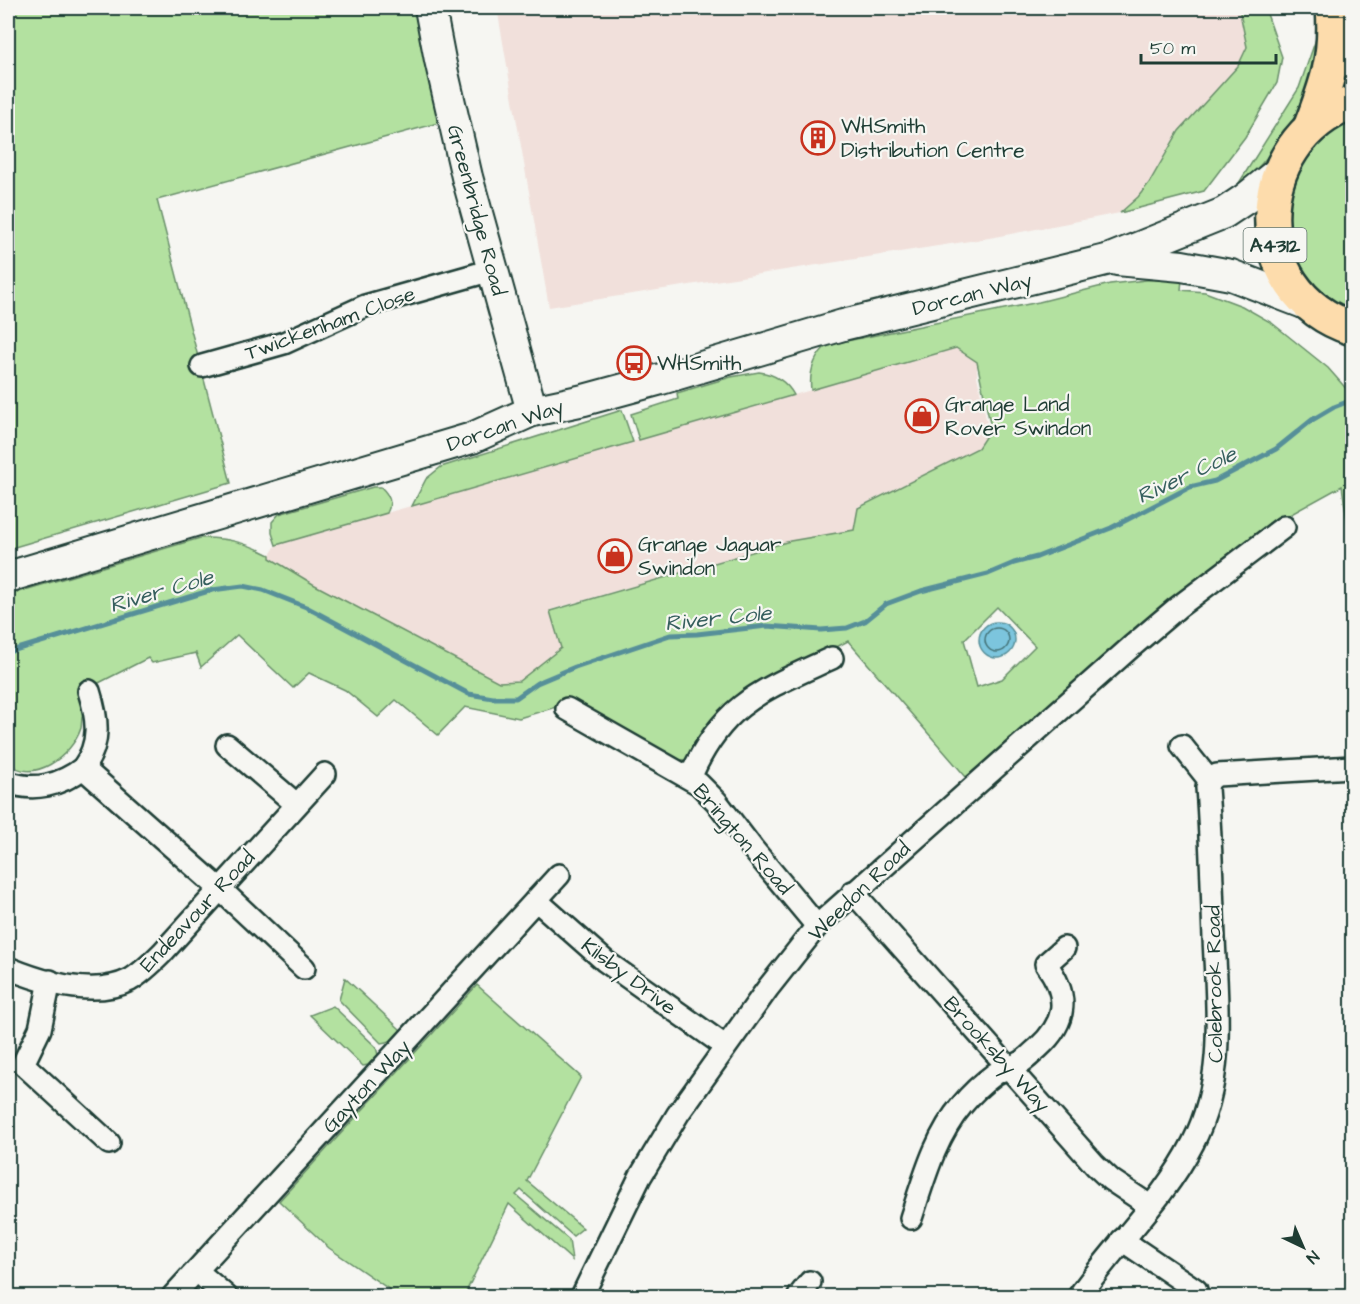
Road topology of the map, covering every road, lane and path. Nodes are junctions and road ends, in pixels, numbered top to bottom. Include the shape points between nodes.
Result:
1 (430, 8) edge
2 (1333, 8) edge
3 (1353, 103) edge
4 (1310, 128) junction
5 (1280, 171) junction
6 (1110, 260) junction
7 (492, 270) junction
8 (1314, 307) junction
9 (1350, 329) edge
10 (202, 366) dead end
11 (532, 411) junction
12 (1284, 527) dead end
13 (8, 577) edge
14 (832, 658) dead end
15 (89, 691) dead end
16 (567, 709) dead end
17 (227, 745) dead end
18 (1182, 746) dead end
19 (1353, 767) edge
20 (83, 768) junction
21 (325, 774) dead end
22 (690, 778) junction
23 (1209, 780) junction
24 (8, 782) edge
25 (296, 804) junction
26 (559, 875) dead end
27 (220, 889) junction
28 (853, 892) junction
29 (536, 900) junction
30 (817, 926) junction
31 (1064, 948) dead end
32 (8, 968) edge
33 (304, 968) dead end
34 (50, 981) junction
35 (725, 1046) junction
36 (1010, 1067) junction
37 (109, 1143) dead end
38 (1150, 1206) junction
39 (911, 1218) dead end
40 (1122, 1240) junction
41 (197, 1271) junction
42 (1196, 1290) dead end
43 (587, 1295) edge
44 (173, 1296) edge
45 (226, 1296) edge
46 (1079, 1296) edge

1 - 7 main road, Greenbridge Road via 454,126
2 - 4 main road, A4312 via 1334,51
3 - 4 main road, A4312
4 - 5 main road, A4312 via 1295,144
5 - 6 main road, Dorcan Way via 1224,213
5 - 8 main road, A4312 via 1272,203 1274,242 1288,277
6 - 8 main road, Dorcan Way via 1231,275
6 - 11 main road, Dorcan Way via 864,320 661,379
7 - 10 street, Twickenham Close via 371,304 284,343
7 - 11 main road, Greenbridge Road
8 - 9 main road, A4312
11 - 13 main road, Dorcan Way via 472,438
12 - 28 street, Weedon Road via 1239,574 1131,647
14 - 22 street via 765,689 739,707 706,746
15 - 20 street via 98,729
16 - 22 street, Brington Road
17 - 25 street
18 - 23 street
19 - 23 street via 1217,775
20 - 24 street via 48,786
20 - 27 street
21 - 25 street, Endeavour Road
22 - 30 street, Brington Road via 716,801
23 - 38 street, Colebrook Road via 1216,1070 1193,1143
25 - 27 street, Endeavour Road
26 - 29 street, Gayton Way
27 - 33 street
27 - 34 street, Endeavour Road via 162,953 130,980 102,987
28 - 30 street, Weedon Road
28 - 36 street, Brooksby Way
29 - 35 street, Kilsby Drive via 605,961
29 - 41 street, Gayton Way
30 - 35 street, Weedon Road
31 - 36 street via 1046,964 1062,992 1058,1024 1029,1056
32 - 34 street, Endeavour Road
34 - 37 street via 40,1029 23,1064
35 - 43 street, Weedon Road via 640,1177
36 - 38 street, Brooksby Way via 1095,1165
36 - 39 street via 997,1072 973,1094 948,1124
38 - 40 street, Colebrook Road
40 - 42 street
40 - 46 street, Colebrook Road
41 - 44 street, Gayton Way
41 - 45 street

